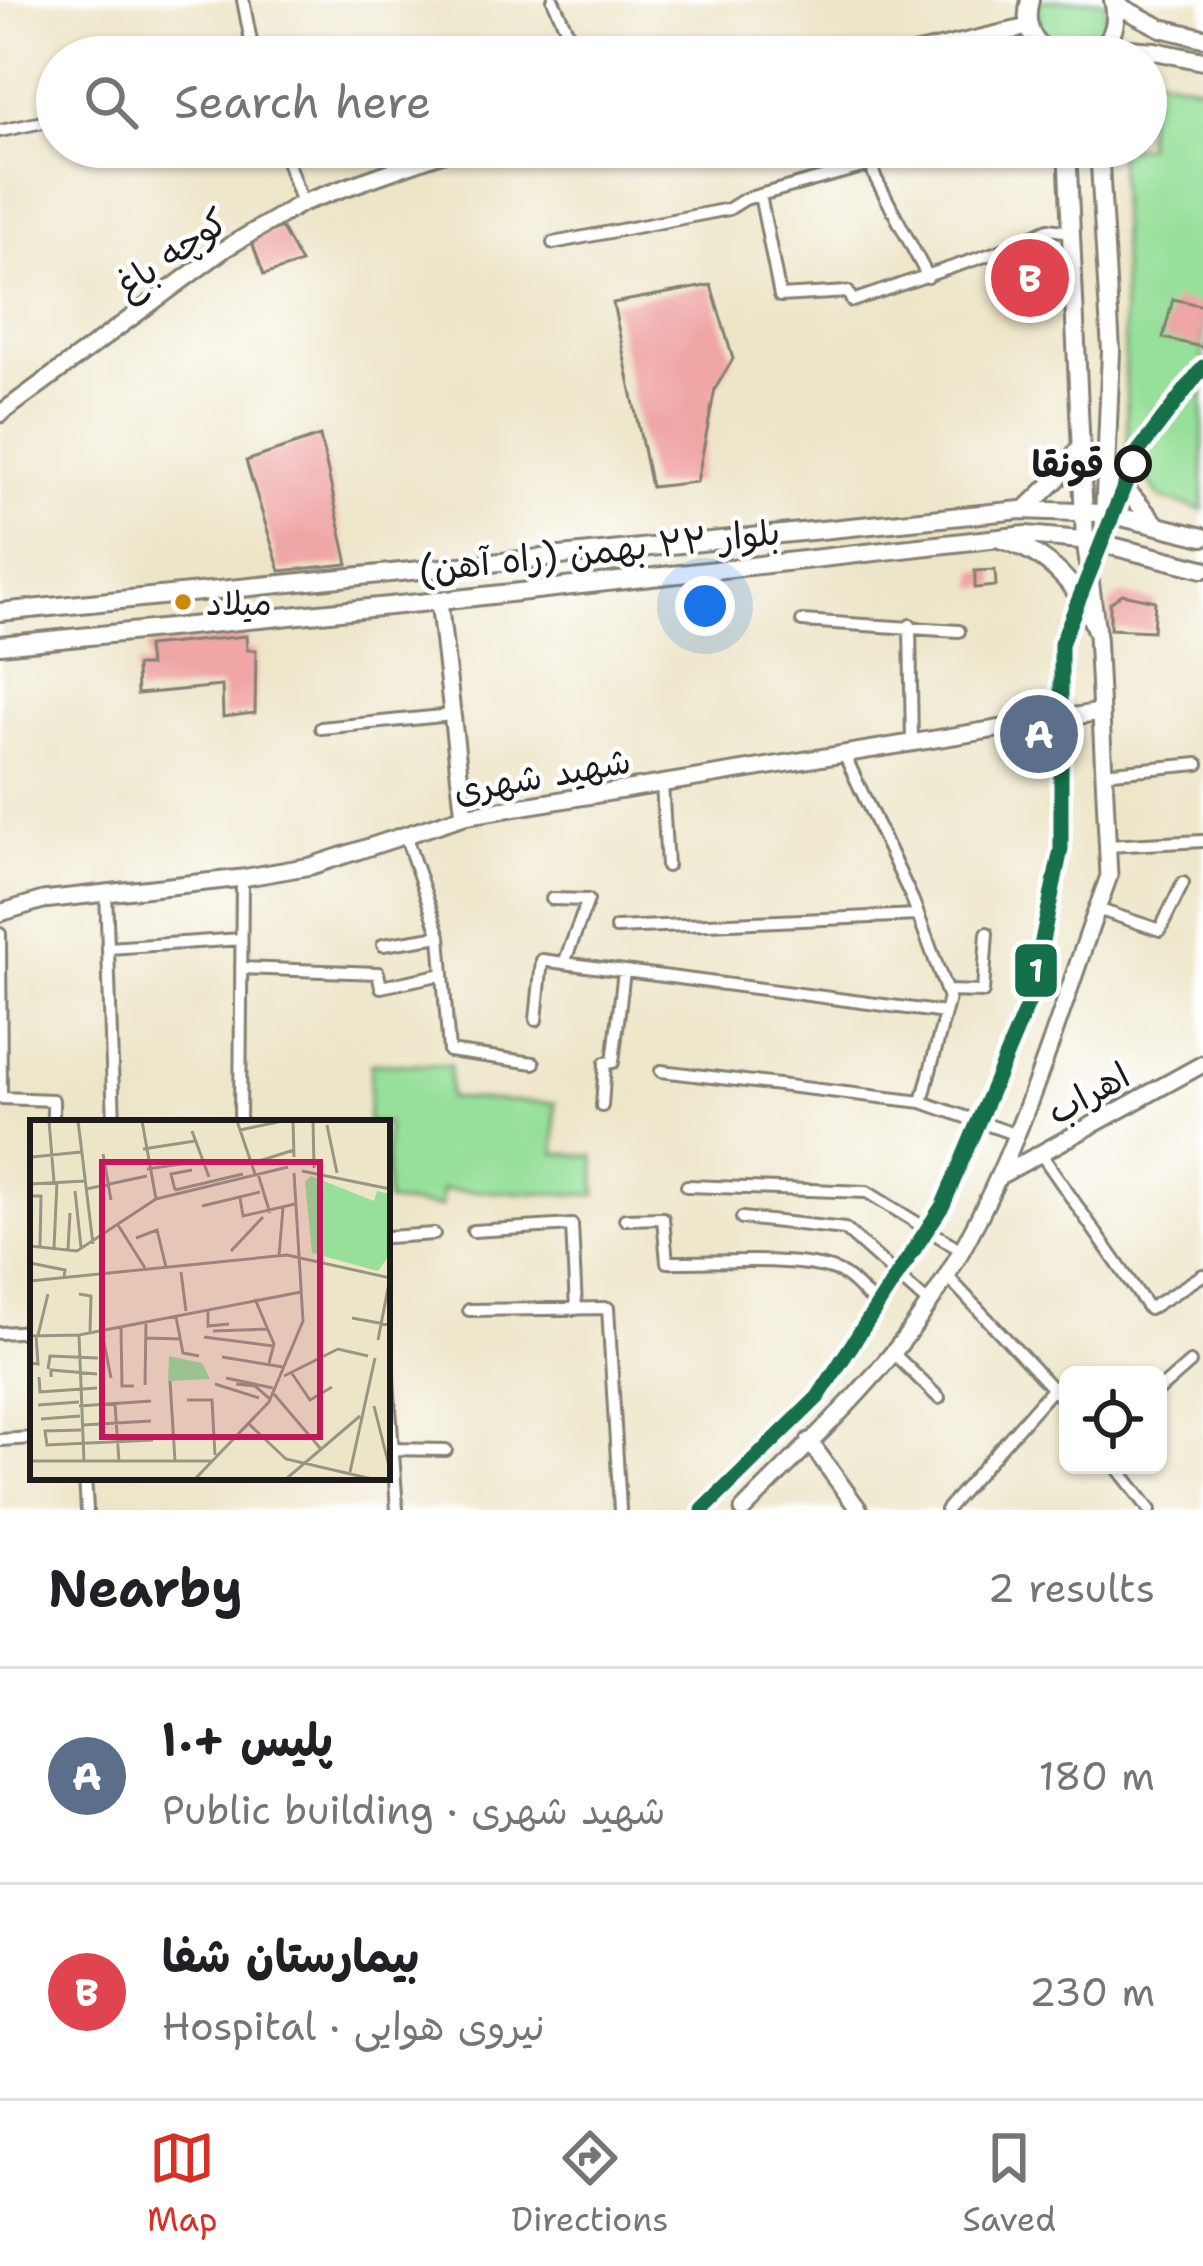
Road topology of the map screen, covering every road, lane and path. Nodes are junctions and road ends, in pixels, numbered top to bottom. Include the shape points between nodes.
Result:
1 (243, 0) edge
2 (553, 0) edge
3 (1030, 0) edge
4 (1114, 2) edge
5 (1028, 27) junction
6 (250, 36) edge
7 (569, 36) edge
8 (989, 36) edge
9 (1033, 36) edge
10 (1108, 36) edge
11 (1203, 38) edge
12 (1167, 54) edge
13 (1203, 61) edge
14 (36, 123) edge
15 (0, 131) edge
16 (289, 168) edge
17 (401, 168) edge
18 (858, 168) edge
19 (873, 168) edge
20 (1068, 168) edge
21 (1100, 168) edge
22 (760, 195) junction
23 (302, 203) junction
24 (1071, 232) junction
25 (553, 243) dead end
26 (928, 277) junction
27 (0, 414) edge
28 (1081, 446) junction
29 (1107, 467) junction
30 (1025, 510) junction
31 (1082, 511) junction
32 (1105, 513) junction
33 (1157, 526) junction
34 (1203, 538) edge
35 (995, 539) junction
36 (1094, 542) junction
37 (1203, 569) edge
38 (439, 601) junction
39 (0, 612) edge
40 (802, 621) dead end
41 (910, 626) junction
42 (958, 631) dead end
43 (1097, 633) junction
44 (0, 645) edge
45 (1100, 712) junction
46 (452, 715) junction
47 (321, 728) dead end
48 (912, 742) junction
49 (844, 754) junction
50 (1198, 764) dead end
51 (1102, 773) junction
52 (662, 784) junction
53 (464, 816) junction
54 (405, 835) junction
55 (1203, 841) edge
56 (1107, 846) junction
57 (667, 866) dead end
58 (242, 878) junction
59 (1183, 883) dead end
60 (106, 891) junction
61 (552, 899) dead end
62 (1097, 909) junction
63 (0, 913) edge
64 (918, 915) junction
65 (616, 928) dead end
66 (987, 933) dead end
67 (0, 934) edge
68 (440, 936) junction
69 (241, 939) junction
70 (383, 945) dead end
71 (109, 948) junction
72 (564, 963) junction
73 (241, 968) junction
74 (624, 971) junction
75 (442, 974) junction
76 (946, 991) junction
77 (945, 1013) junction
78 (536, 1020) dead end
79 (534, 1064) dead end
80 (1203, 1064) edge
81 (661, 1071) dead end
82 (922, 1102) junction
83 (602, 1106) dead end
84 (53, 1120) edge
85 (114, 1120) edge
86 (239, 1120) edge
87 (1017, 1135) junction
88 (1041, 1154) junction
89 (1003, 1174) junction
90 (687, 1186) dead end
91 (742, 1218) dead end
92 (625, 1219) dead end
93 (473, 1231) dead end
94 (434, 1234) dead end
95 (390, 1237) edge
96 (961, 1250) junction
97 (1203, 1275) edge
98 (947, 1276) junction
99 (869, 1298) dead end
100 (929, 1304) junction
101 (576, 1309) junction
102 (469, 1310) dead end
103 (30, 1330) edge
104 (0, 1333) edge
105 (892, 1352) junction
106 (1190, 1364) dead end
107 (1167, 1383) edge
108 (1054, 1388) junction
109 (1059, 1394) edge
110 (939, 1398) dead end
111 (30, 1438) edge
112 (0, 1440) edge
113 (809, 1441) junction
114 (390, 1449) edge
115 (446, 1450) dead end
116 (1120, 1474) edge
117 (85, 1480) edge
118 (1145, 1508) edge
119 (87, 1510) edge
120 (397, 1510) edge
121 (620, 1510) edge
122 (743, 1510) edge
123 (859, 1510) edge
124 (946, 1510) edge

1 - 6 street
2 - 7 street
3 - 5 main road
4 - 10 main road
4 - 11 main road via 1161,28
5 - 8 main road
5 - 9 main road
12 - 13 main road
14 - 15 street
16 - 23 street
17 - 23 main road, کوچه باغ
18 - 22 street
19 - 26 street
20 - 24 main road
21 - 29 main road via 1111,351
22 - 25 street
22 - 26 street via 779,296 848,292 852,301
23 - 27 main road, کوچه باغ via 226,248
24 - 26 street via 1048,229
24 - 28 main road
28 - 30 main road
28 - 31 main road
29 - 32 main road
29 - 33 main road
30 - 31 main road, بلوار ۲۲ بهمن (راه آهن)
30 - 39 main road, بلوار ۲۲ بهمن (راه آهن)
31 - 32 main road, بلوار ۲۲ بهمن (راه آهن)
31 - 36 main road
32 - 33 main road
32 - 36 main road
33 - 34 main road
35 - 36 main road, بلوار ۲۲ بهمن (راه آهن)
35 - 38 main road, بلوار ۲۲ بهمن (راه آهن)
35 - 43 main road via 1057,568
36 - 37 main road, بلوار ۲۲ بهمن (راه آهن)
36 - 43 main road
38 - 44 main road, بلوار ۲۲ بهمن (راه آهن)
38 - 46 main road
40 - 41 street
41 - 42 street
41 - 48 street
43 - 45 main road
45 - 48 main road, شهید شهری
45 - 51 main road
46 - 47 street
46 - 53 main road
48 - 49 main road, شهید شهری
49 - 52 main road, شهید شهری
49 - 64 street
50 - 51 street
51 - 56 main road
52 - 53 main road, شهید شهری
52 - 57 street
53 - 54 main road, شهید شهری
54 - 58 main road, شهید شهری
54 - 68 street
55 - 56 street
56 - 62 main road
58 - 60 main road, شهید شهری
58 - 69 street
59 - 62 street via 1160,930
60 - 63 main road, شهید شهری
60 - 71 street
61 - 72 street via 588,900
62 - 87 main road
64 - 65 street
64 - 76 street
66 - 76 street via 983,992
67 - 84 street via 1,1098 53,1100
68 - 70 street
68 - 75 street
69 - 71 street
69 - 73 street
71 - 85 street
72 - 74 street
72 - 78 street via 542,960
73 - 75 street via 379,973 381,987
73 - 86 street
74 - 77 street
74 - 83 street
75 - 79 street via 449,1051
76 - 77 street
77 - 82 street
80 - 88 main road, اهراب
81 - 82 street
82 - 87 street
87 - 89 main road
88 - 89 main road, اهراب
88 - 97 street via 1149,1309
89 - 96 main road
90 - 96 street via 867,1192
91 - 100 street via 845,1229
92 - 99 street via 663,1218 667,1262 832,1269
93 - 101 street via 572,1225
94 - 95 street
96 - 98 main road
98 - 100 main road
98 - 108 street
100 - 105 main road
101 - 102 street
101 - 121 street via 608,1308
103 - 104 street
105 - 110 street
105 - 113 main road
106 - 107 street
108 - 109 street
108 - 124 street
111 - 112 street
113 - 122 main road
113 - 123 main road
114 - 115 street
114 - 120 street
116 - 118 street
117 - 119 street

